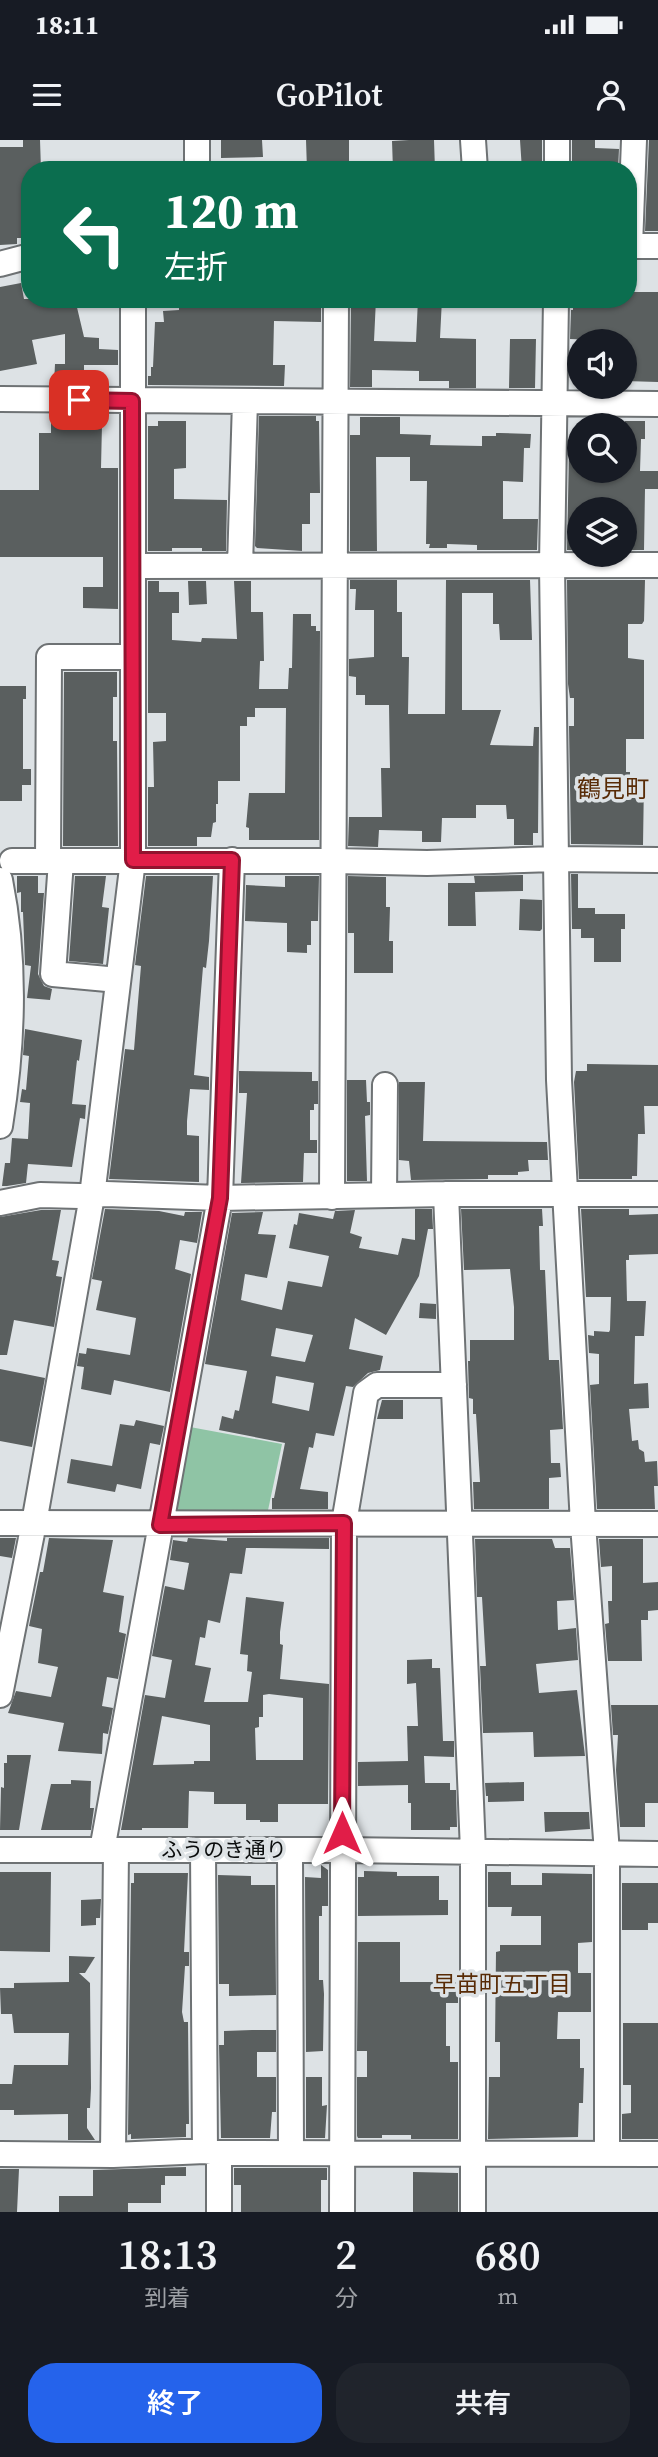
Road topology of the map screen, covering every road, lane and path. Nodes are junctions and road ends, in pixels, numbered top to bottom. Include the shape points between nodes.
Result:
1 (197, 140) edge
2 (473, 140) edge
3 (557, 140) edge
4 (634, 140) edge
5 (197, 161) edge
6 (474, 161) edge
7 (556, 161) edge
8 (633, 161) edge
9 (637, 246) edge
10 (658, 246) edge
11 (21, 258) edge
12 (0, 264) edge
13 (134, 308) edge
14 (336, 308) edge
15 (556, 308) edge
16 (0, 399) edge
17 (132, 401) junction
18 (244, 401) junction
19 (334, 402) junction
20 (556, 403) junction
21 (658, 404) edge
22 (334, 565) junction
23 (658, 565) edge
24 (133, 566) junction
25 (240, 566) junction
26 (552, 566) junction
27 (133, 657) junction
28 (554, 859) junction
29 (133, 860) junction
30 (232, 860) junction
31 (658, 860) edge
32 (55, 861) junction
33 (334, 861) junction
34 (6, 870) edge
35 (118, 980) junction
36 (385, 1085) dead end
37 (0, 1126) edge
38 (446, 1194) junction
39 (658, 1194) edge
40 (384, 1195) junction
41 (563, 1195) junction
42 (92, 1196) junction
43 (332, 1196) junction
44 (220, 1198) junction
45 (0, 1203) edge
46 (454, 1385) junction
47 (0, 1523) edge
48 (34, 1523) junction
49 (344, 1523) junction
50 (460, 1524) junction
51 (583, 1524) junction
52 (658, 1524) edge
53 (160, 1525) junction
54 (0, 1695) edge
55 (0, 1850) edge
56 (109, 1850) junction
57 (203, 1850) junction
58 (290, 1850) junction
59 (342, 1850) junction
60 (472, 1851) junction
61 (607, 1853) junction
62 (658, 1854) edge
63 (212, 2152) junction
64 (291, 2153) junction
65 (342, 2153) junction
66 (607, 2153) junction
67 (0, 2154) edge
68 (473, 2154) junction
69 (658, 2154) edge
70 (114, 2155) junction
71 (219, 2212) edge
72 (342, 2212) edge
73 (473, 2212) edge

1 - 5 street
2 - 6 street
3 - 7 street
4 - 8 street
9 - 10 street
11 - 12 street
13 - 17 street
14 - 19 street
15 - 20 street
16 - 17 street
17 - 18 street
17 - 24 street
18 - 19 street
18 - 25 street
19 - 20 street
19 - 22 street
20 - 21 street
20 - 26 street
22 - 25 street
22 - 26 street
22 - 33 street
23 - 26 street
24 - 25 street
24 - 27 street
26 - 28 street
27 - 29 street
27 - 32 street via 49,657
28 - 31 street
28 - 33 street
28 - 41 street
29 - 30 street
29 - 32 street
29 - 35 street
30 - 33 street
30 - 44 street
32 - 34 street
32 - 35 street via 53,974
33 - 43 street
34 - 37 street via 11,967
35 - 42 street
36 - 40 street
38 - 40 street
38 - 41 street
38 - 46 street
39 - 41 street
40 - 43 street
41 - 51 street
42 - 44 street
42 - 45 street via 40,1195
42 - 48 street
43 - 44 street
44 - 53 street
46 - 49 street via 377,1385 366,1393
46 - 50 street
47 - 48 street
48 - 53 street
48 - 54 street
49 - 50 street
49 - 53 street
49 - 59 street
50 - 51 street
50 - 60 street
51 - 52 street
51 - 61 street
53 - 56 street
55 - 56 street, ふうのき通り
56 - 57 street, ふうのき通り
56 - 70 street
57 - 58 street, ふうのき通り
57 - 63 street
58 - 59 street, ふうのき通り
58 - 64 street
59 - 60 street, ふうのき通り
59 - 65 street
60 - 61 street, ふうのき通り
60 - 68 street
61 - 62 street, ふうのき通り
61 - 66 street
63 - 64 street
63 - 70 street
63 - 71 street
64 - 65 street
65 - 68 street
65 - 72 street
66 - 68 street
66 - 69 street
67 - 70 street
68 - 73 street

